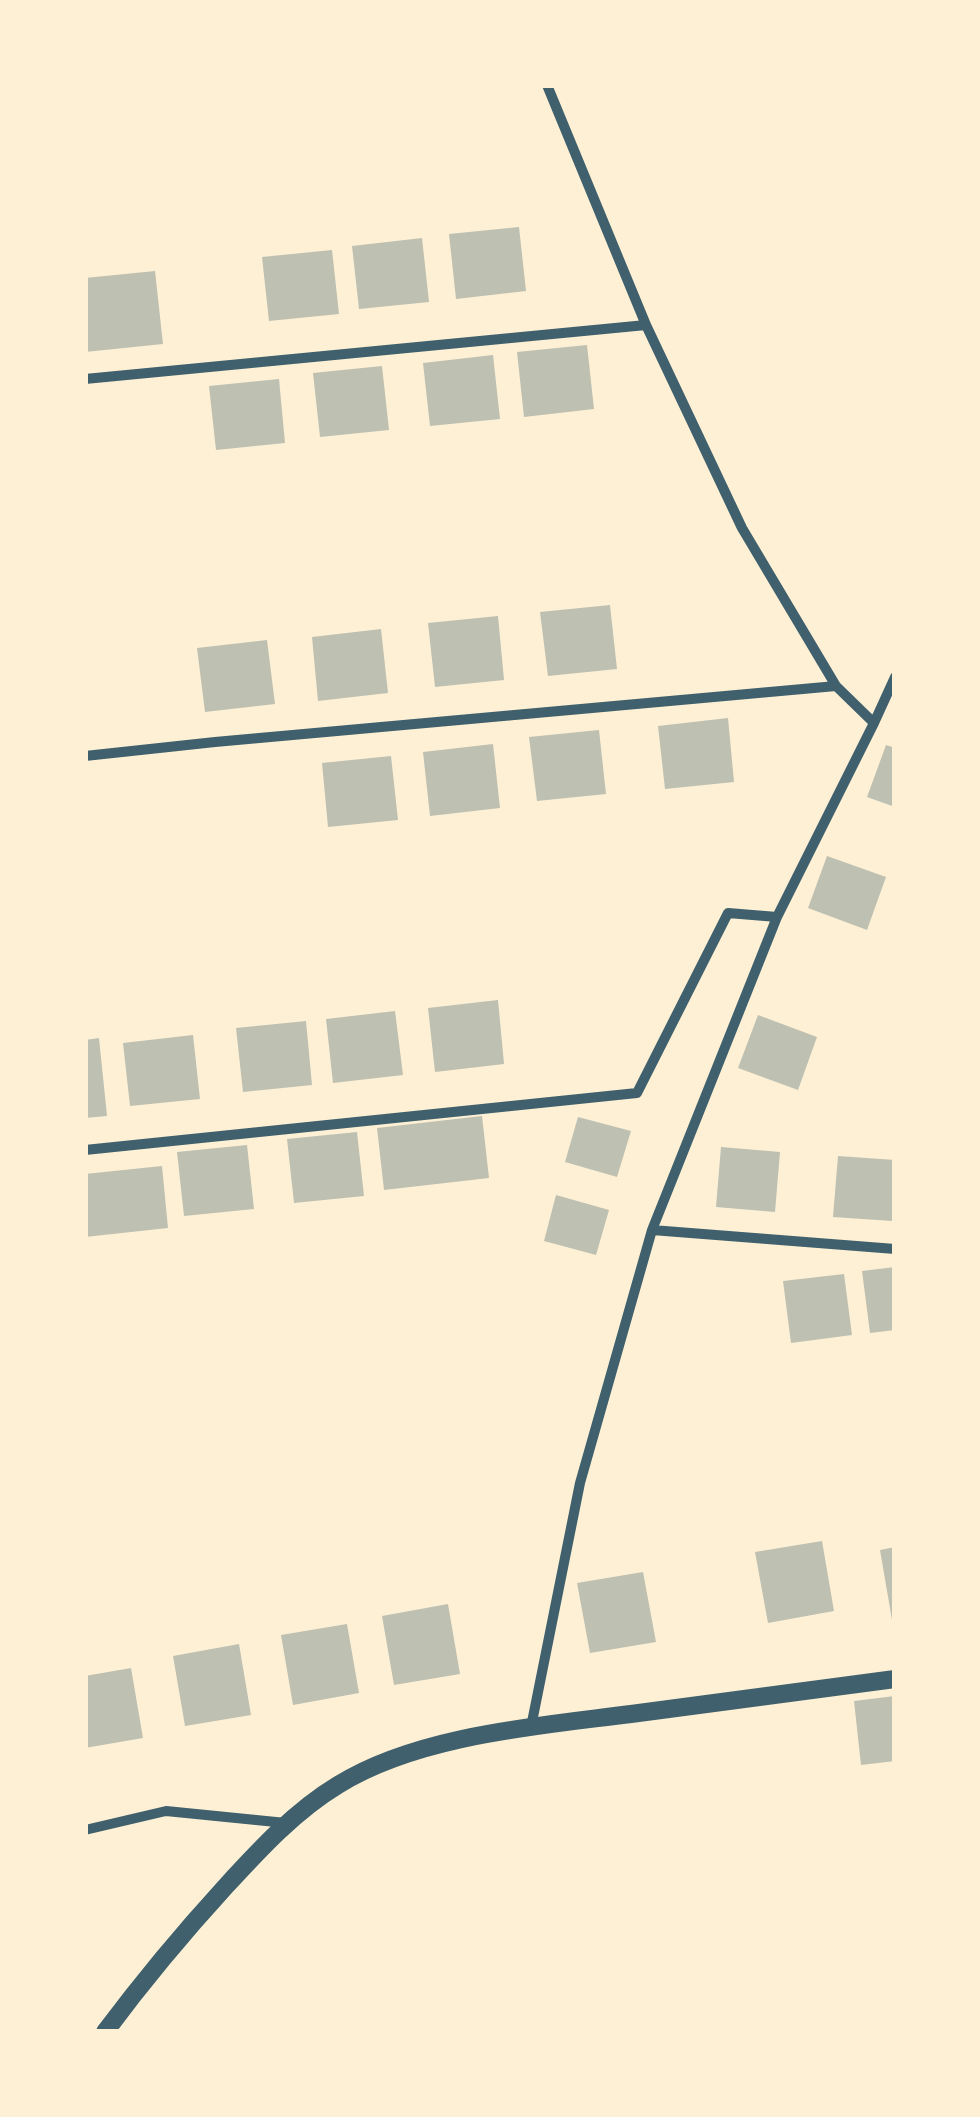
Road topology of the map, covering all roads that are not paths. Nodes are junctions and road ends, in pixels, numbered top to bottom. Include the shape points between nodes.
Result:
1 (547, 85) edge
2 (646, 325) junction
3 (85, 379) edge
4 (895, 676) edge
5 (836, 686) junction
6 (874, 724) junction
7 (85, 756) edge
8 (778, 917) junction
9 (85, 1150) edge
10 (652, 1230) junction
11 (895, 1249) edge
12 (895, 1680) edge
13 (531, 1727) junction
14 (287, 1823) junction
15 (85, 1830) edge
16 (105, 2032) edge

1 - 2 street
2 - 3 street
2 - 5 street via 742,528
4 - 6 street
5 - 6 street
5 - 7 street
6 - 8 street
8 - 9 street via 728,912 637,1093
8 - 10 street
10 - 11 street
10 - 13 street via 580,1483
12 - 13 street
13 - 14 street via 372,1768
14 - 15 street via 166,1811
14 - 16 street via 178,1938

